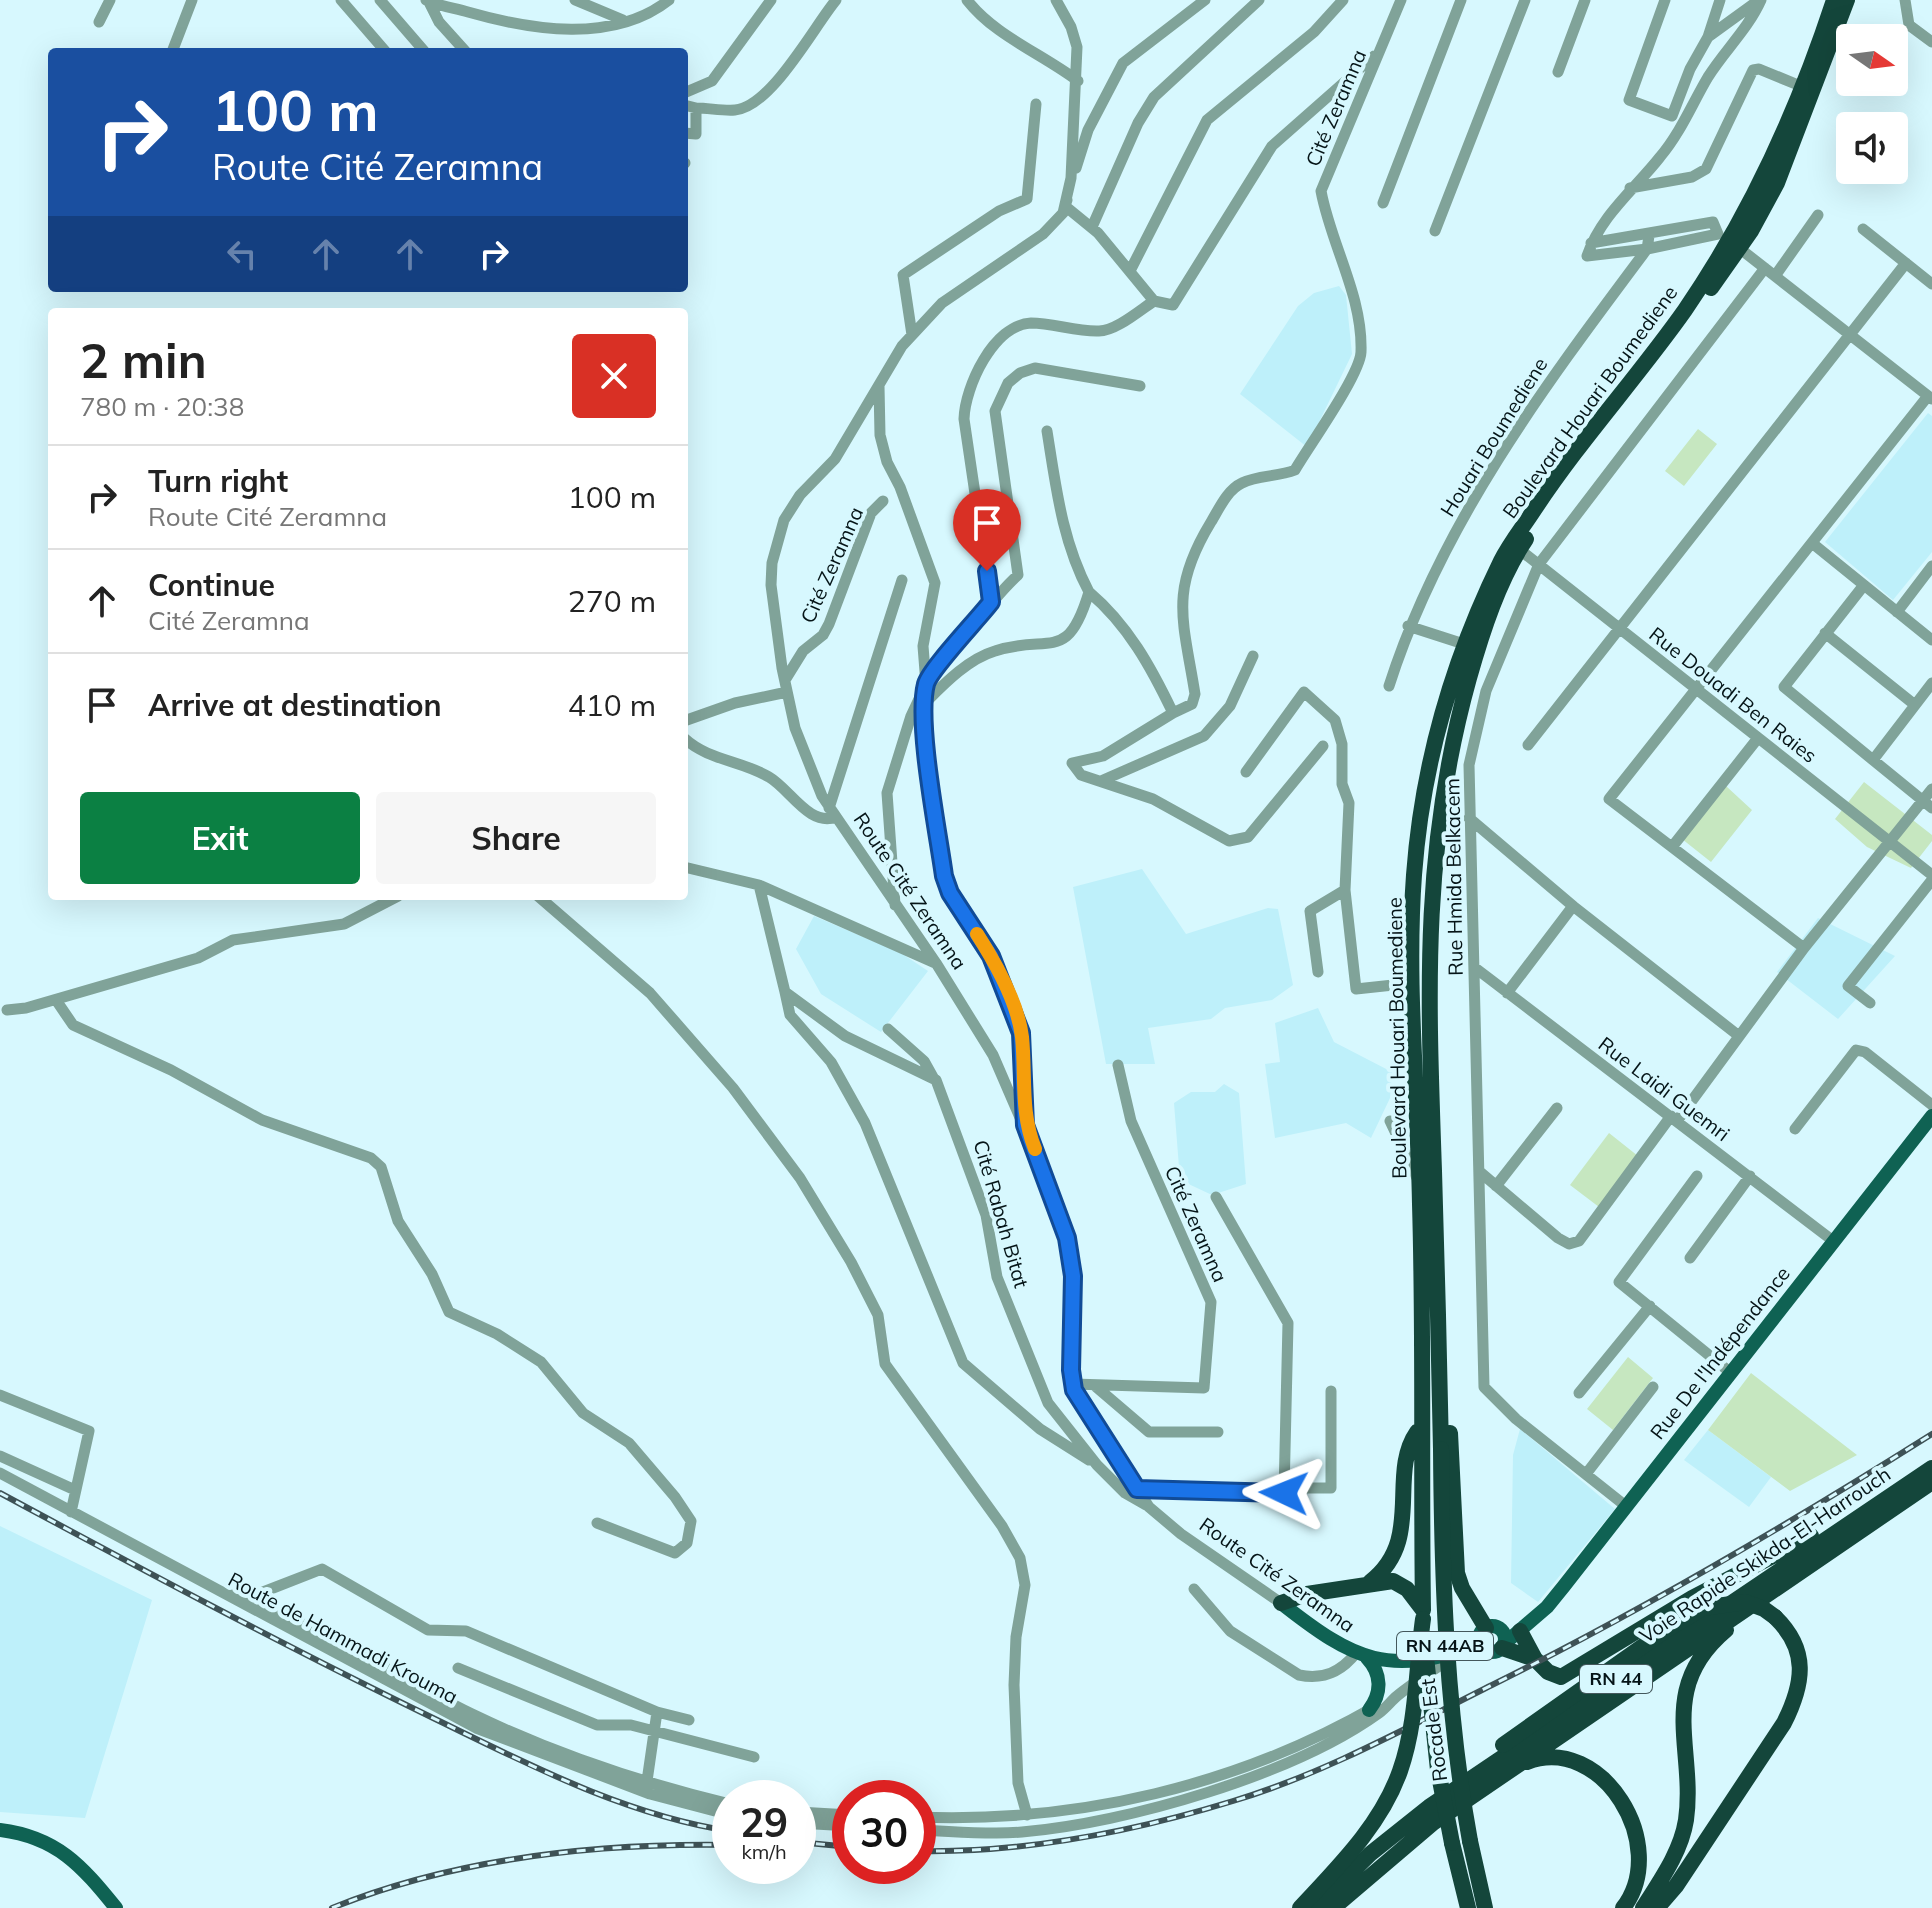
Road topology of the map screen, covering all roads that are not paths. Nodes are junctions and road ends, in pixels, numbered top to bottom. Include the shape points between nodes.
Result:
1 (110, 0) edge
2 (192, 0) edge
3 (341, 0) edge
4 (380, 0) edge
5 (575, 0) edge
6 (669, 0) edge
7 (771, 0) edge
8 (836, 0) edge
9 (967, 0) edge
10 (1056, 0) edge
11 (1205, 0) edge
12 (1259, 0) edge
13 (1343, 0) edge
14 (1401, 0) edge
15 (1461, 0) edge
16 (1525, 0) edge
17 (1585, 0) edge
18 (1665, 0) edge
19 (1720, 0) edge
20 (1760, 0) edge
21 (1834, 0) edge
22 (1847, 0) edge
23 (1905, 0) edge
24 (428, 1) edge
25 (623, 21) junction
26 (99, 22) dead end
27 (1708, 37) junction
28 (1932, 42) edge
29 (174, 48) edge
30 (383, 48) edge
31 (422, 48) edge
32 (458, 48) edge
33 (1379, 51) junction
34 (1558, 72) dead end
35 (1078, 81) junction
36 (1803, 87) junction
37 (688, 91) edge
38 (1036, 104) dead end
39 (690, 106) edge
40 (688, 133) edge
41 (1629, 188) junction
42 (1383, 203) dead end
43 (1065, 206) junction
44 (1818, 215) dead end
45 (1092, 227) junction
46 (1863, 229) dead end
47 (1435, 231) dead end
48 (1649, 236) junction
49 (1729, 241) junction
50 (1591, 243) junction
51 (1647, 249) junction
52 (1906, 263) junction
53 (1765, 268) junction
54 (1130, 271) junction
55 (1775, 276) junction
56 (1932, 284) edge
57 (1154, 301) junction
58 (912, 335) junction
59 (1850, 335) junction
60 (879, 386) junction
61 (1140, 386) dead end
62 (1930, 398) edge
63 (1047, 431) dead end
64 (883, 501) dead end
65 (1812, 543) junction
66 (1516, 547) junction
67 (1539, 564) junction
68 (1932, 566) edge
69 (902, 580) dead end
70 (1864, 585) junction
71 (1089, 592) junction
72 (991, 602) junction
73 (1897, 612) junction
74 (1408, 626) junction
75 (1621, 629) junction
76 (1825, 633) junction
77 (1932, 640) edge
78 (1472, 647) junction
79 (1253, 656) dead end
80 (1932, 683) edge
81 (926, 684) junction
82 (786, 686) junction
83 (1389, 686) dead end
84 (1696, 689) junction
85 (925, 703) junction
86 (1915, 705) junction
87 (1173, 713) junction
88 (688, 720) edge
89 (1758, 738) junction
90 (688, 742) edge
91 (1528, 745) dead end
92 (1323, 746) dead end
93 (1873, 760) junction
94 (1246, 772) dead end
95 (1100, 781) junction
96 (1932, 789) edge
97 (1927, 804) edge
98 (833, 812) junction
99 (1469, 818) junction
100 (1889, 842) junction
101 (1672, 847) junction
102 (688, 868) edge
103 (1932, 878) edge
104 (759, 885) junction
105 (1345, 890) junction
106 (390, 900) edge
107 (543, 900) edge
108 (895, 906) junction
109 (1573, 906) junction
110 (1804, 948) junction
111 (936, 963) junction
112 (1474, 967) junction
113 (1318, 972) dead end
114 (1412, 983) junction
115 (785, 992) junction
116 (1507, 993) junction
117 (56, 1000) junction
118 (1870, 1003) dead end
119 (2, 1010) edge
120 (888, 1029) dead end
121 (1739, 1036) junction
122 (1118, 1065) dead end
123 (934, 1080) junction
124 (1932, 1105) edge
125 (1557, 1108) dead end
126 (1932, 1116) edge
127 (1674, 1118) junction
128 (1390, 1121) dead end
129 (1025, 1125) junction
130 (1795, 1129) dead end
131 (1480, 1172) junction
132 (1697, 1176) dead end
133 (1750, 1176) junction
134 (1420, 1184) junction
135 (1496, 1186) junction
136 (1216, 1197) dead end
137 (1435, 1199) junction
138 (1832, 1240) junction
139 (1690, 1258) dead end
140 (1650, 1306) junction
141 (1731, 1373) junction
142 (1073, 1384) junction
143 (1094, 1385) junction
144 (1653, 1387) dead end
145 (1331, 1391) dead end
146 (1579, 1393) dead end
147 (0, 1395) edge
148 (1420, 1428) junction
149 (1218, 1432) dead end
150 (1441, 1449) joint
151 (0, 1456) edge
152 (1097, 1465) junction
153 (1932, 1468) edge
154 (0, 1473) edge
155 (1586, 1474) junction
156 (1932, 1482) edge
157 (1284, 1488) junction
158 (1137, 1489) junction
159 (75, 1490) junction
160 (1149, 1507) junction
161 (1627, 1507) junction
162 (71, 1512) junction
163 (597, 1523) dead end
164 (1839, 1527) junction
165 (1370, 1582) junction
166 (205, 1586) junction
167 (1194, 1589) dead end
168 (1769, 1593) junction
169 (245, 1599) junction
170 (1281, 1603) junction
171 (1423, 1614) junction
172 (1539, 1614) junction
173 (1491, 1627) junction
174 (1520, 1631) junction
175 (1480, 1645) junction
176 (1503, 1646) junction
177 (1459, 1652) junction
178 (1361, 1656) junction
179 (1535, 1659) junction
180 (458, 1668) dead end
181 (1395, 1697) junction
182 (1369, 1710) junction
183 (657, 1712) junction
184 (689, 1720) dead end
185 (653, 1731) junction
186 (754, 1757) dead end
187 (1501, 1776) junction
188 (646, 1786) junction
189 (712, 1800) edge
190 (1429, 1807) junction
191 (712, 1809) edge
192 (1027, 1815) junction
193 (936, 1817) edge
194 (0, 1830) edge
195 (936, 1830) edge
196 (1452, 1843) junction
197 (1367, 1875) junction
198 (116, 1908) edge
199 (1300, 1908) edge
200 (1315, 1908) edge
201 (1333, 1908) edge
202 (1346, 1908) edge
203 (1459, 1908) edge
204 (1468, 1908) edge
205 (1485, 1908) edge
206 (1623, 1908) edge
207 (1643, 1908) edge
208 (1657, 1908) edge

1 - 26 street
2 - 29 street
3 - 30 street
4 - 31 street
5 - 25 street
6 - 25 street via 651,13
7 - 37 street via 712,81
8 - 39 street via 769,91 753,104 736,110
9 - 35 street via 997,31 1046,56
10 - 35 street via 1077,47
11 - 43 street via 1123,63 1088,130
12 - 45 street via 1154,97
13 - 54 street via 1314,32 1207,120
14 - 33 street, Cité Zeramna
15 - 42 street
16 - 47 street
17 - 34 street
18 - 27 street via 1629,100 1672,116
19 - 27 street
20 - 27 street
20 - 41 street via 1683,126
21 - 36 highway, Boulevard Houari Boumediene
22 - 49 highway, Boulevard Houari Boumediene via 1795,144
23 - 28 street via 1909,25
24 - 25 street via 523,28 588,28
24 - 32 street
33 - 57 street via 1272,146 1173,305
33 - 87 street, Cité Zeramna via 1321,191 1354,295 1362,354 1295,470 1241,484 1228,494 1203,536 1180,600 1195,694 1192,704
35 - 43 street
36 - 41 street via 1753,70 1706,169 1692,177
36 - 49 highway, Boulevard Houari Boumediene via 1775,155
38 - 58 street via 1027,199 999,211 903,275
39 - 40 street via 696,134
41 - 50 street
43 - 45 street
43 - 58 street, Route Cité Zeramna via 1055,224 942,303
44 - 55 street
45 - 54 street
46 - 52 street
48 - 49 street via 1713,222
48 - 50 street
48 - 51 street, Houari Boumediene
49 - 51 street
49 - 53 street
49 - 66 highway, Boulevard Houari Boumediene via 1684,311 1549,488
50 - 51 street via 1587,256
51 - 74 street, Houari Boumediene via 1539,393 1438,564
52 - 56 street
52 - 59 street
53 - 55 street
53 - 67 street, Rue Hmida Belkacem
54 - 57 street
55 - 59 street
57 - 72 street via 1102,332 1028,323 1011,330 974,373 964,419
58 - 60 street, Route Cité Zeramna
59 - 62 street
59 - 75 street
60 - 81 street via 880,435 887,462 935,583 923,646
60 - 82 street, Route Cité Zeramna via 835,459 800,495 777,542 771,585
61 - 72 street via 1035,368 1008,383 995,411 1018,575
62 - 65 street
63 - 71 street via 1064,534
64 - 82 street, Cité Zeramna via 871,513 829,624 803,651
65 - 70 street
65 - 84 street
66 - 67 street, Rue Douadi Ben Raies
66 - 78 highway, Boulevard Houari Boumediene via 1502,558
67 - 75 street, Rue Douadi Ben Raies
67 - 99 street, Rue Hmida Belkacem via 1486,691 1469,765
68 - 73 street
69 - 98 street
70 - 73 street
70 - 76 street
71 - 85 street via 1071,635 1057,643 994,651 948,679
71 - 87 street via 1112,612 1148,661
72 - 81 street
73 - 77 street
74 - 78 street
74 - 83 street, Houari Boumediene
75 - 84 street, Rue Douadi Ben Raies
75 - 91 street
76 - 86 street
76 - 93 street via 1784,687
78 - 114 highway, Boulevard Houari Boumediene via 1444,709 1423,797 1414,875
78 - 137 highway, Boulevard Houari Boumediene via 1442,790 1432,882 1427,980
79 - 95 street via 1230,706 1204,736
80 - 86 street
81 - 85 street
81 - 108 street via 887,793
82 - 88 street
82 - 98 street, Route Cité Zeramna via 802,751
84 - 89 street, Rue Douadi Ben Raies
84 - 101 street via 1609,799
85 - 129 street via 944,876 991,956 1021,1033
86 - 93 street
87 - 95 street, Cité Zeramna via 1103,756 1072,763 1081,775
89 - 100 street, Rue Douadi Ben Raies
89 - 101 street
90 - 98 street via 700,752 769,776 814,816 828,820
92 - 95 street, Cité Zeramna via 1248,837 1229,841 1153,799
93 - 97 street
94 - 105 street via 1304,692 1335,720 1349,803
96 - 97 street
97 - 100 street
98 - 108 street, Route Cité Zeramna
99 - 109 street
99 - 112 street, Rue Hmida Belkacem
100 - 103 street, Rue Douadi Ben Raies
100 - 110 street
101 - 110 street
102 - 104 street
103 - 118 street via 1848,986
104 - 111 street
104 - 115 street, Cité Rabah Bitat
105 - 113 street via 1310,911
105 - 114 street via 1356,989
106 - 117 street via 344,924 233,940 198,958
107 - 192 street via 650,993 800,1178 878,1315 885,1364 1020,1558 1025,1585 1014,1685 1018,1783
108 - 111 street, Route Cité Zeramna
109 - 116 street
109 - 121 street
110 - 121 street
111 - 129 street, Route Cité Zeramna via 993,1055
112 - 116 street, Rue Laidi Guemri
112 - 131 street, Rue Hmida Belkacem
114 - 134 highway, Boulevard Houari Boumediene
115 - 123 street via 845,1036
115 - 152 street, Cité Rabah Bitat via 790,1015 831,1062 865,1123 963,1363 1049,1436
116 - 127 street, Rue Laidi Guemri
117 - 119 street
117 - 163 street via 73,1025 262,1120 360,1152 381,1167 398,1221 432,1274 443,1305 541,1362 583,1413 642,1456 689,1515 691,1528 687,1543 675,1553
120 - 123 street, Cité Rabah Bitat via 924,1061
121 - 127 street
122 - 143 street, Cité Zeramna via 1131,1121 1211,1302 1204,1388
123 - 152 street, Cité Rabah Bitat via 986,1215 997,1277 1048,1403
124 - 130 street via 1856,1050
125 - 135 street
126 - 138 main road, Rue De l'Indépendance
127 - 133 street, Rue Laidi Guemri
127 - 135 street via 1579,1241 1569,1244 1558,1238
128 - 134 street
129 - 142 street, Route Cité Zeramna via 1067,1238 1073,1276
131 - 135 street
131 - 155 street, Rue Hmida Belkacem via 1484,1387
132 - 140 street via 1619,1282
133 - 138 street, Rue Laidi Guemri
133 - 139 street
134 - 148 highway, Boulevard Houari Boumediene
136 - 157 street, Cité Zeramna via 1288,1323
137 - 150 highway, Boulevard Houari Boumediene
137 - 173 highway via 1444,1212 1457,1573
138 - 141 main road, Rue De l'Indépendance
140 - 141 street
140 - 146 street
141 - 161 main road, Rue De l'Indépendance
142 - 143 street, Cité Zeramna
142 - 158 street, Route Cité Zeramna
143 - 149 street via 1149,1432
144 - 155 street
145 - 157 street via 1331,1488
147 - 159 street via 89,1431
148 - 165 highway via 1410,1447 1397,1548 1388,1566
148 - 171 highway, Boulevard Houari Boumediene
150 - 205 highway, Rocade Est / RN 44AB, bridge via 1445,1659 1456,1766
151 - 159 street
152 - 160 street, Cité Rabah Bitat via 1125,1493
153 - 164 highway, Voie Rapide Skikda-El-Harrouch / RN 44
154 - 162 street
155 - 161 street, Rue Hmida Belkacem
156 - 168 highway, Voie Rapide Skikda-El-Harrouch / RN 44
157 - 158 street via 1284,1493
158 - 160 street, Route Cité Zeramna
159 - 162 street
160 - 170 street, Route Cité Zeramna
161 - 172 main road, Rue De l'Indépendance
162 - 166 street
164 - 179 highway via 1819,1532 1692,1598 1561,1677
164 - 190 highway, Voie Rapide Skikda-El-Harrouch / RN 44
165 - 170 highway
165 - 171 highway via 1393,1581 1407,1589
166 - 169 street, Route de Hammadi Krouma
166 - 188 street, Route de Hammadi Krouma via 476,1728
167 - 178 street via 1230,1631 1299,1675 1312,1678 1334,1672
168 - 187 highway, Voie Rapide Skikda-El-Harrouch / RN 44
168 - 207 highway via 1718,1636 1687,1689 1681,1731 1686,1820 1674,1855
169 - 183 street via 322,1569 428,1630 466,1631
169 - 188 street, Route de Hammadi Krouma via 273,1608 472,1714
170 - 178 main road, Route Cité Zeramna
171 - 196 highway, Rocade Est / RN 44AB, bridge via 1436,1755
171 - 199 highway, bridge via 1408,1742 1392,1791 1357,1846
172 - 173 main road
172 - 174 main road, Rue De l'Indépendance
173 - 175 main road via 1480,1633
173 - 176 main road via 1503,1632
174 - 176 main road, Rue De l'Indépendance
174 - 179 highway
175 - 176 main road via 1490,1652
175 - 177 main road, Route Cité Zeramna
176 - 179 highway
177 - 178 main road, Route Cité Zeramna via 1413,1662
177 - 181 street
178 - 182 main road via 1379,1679 1378,1696
180 - 185 street via 597,1725
181 - 182 street
181 - 195 street via 1380,1713 1299,1756 1150,1808 1070,1827
182 - 192 street via 1298,1746 1219,1775 1094,1808
183 - 184 street
183 - 185 street
185 - 186 street
185 - 188 street
187 - 197 highway, Voie Rapide Skikda-El-Harrouch / RN 44
187 - 206 highway via 1529,1761 1556,1758 1572,1760 1600,1777 1625,1808 1639,1841 1640,1873
188 - 189 street, Route de Hammadi Krouma
188 - 191 street, Route de Hammadi Krouma
190 - 200 highway, Voie Rapide Skikda-El-Harrouch / RN 44
190 - 208 highway, bridge via 1503,1745 1703,1608 1745,1602 1764,1609 1787,1628 1800,1654 1797,1697
192 - 193 street
194 - 198 main road via 27,1833 80,1864
196 - 203 highway
196 - 204 highway, Rocade Est / RN 44AB
197 - 201 highway, Voie Rapide Skikda-El-Harrouch / RN 44
197 - 202 highway

